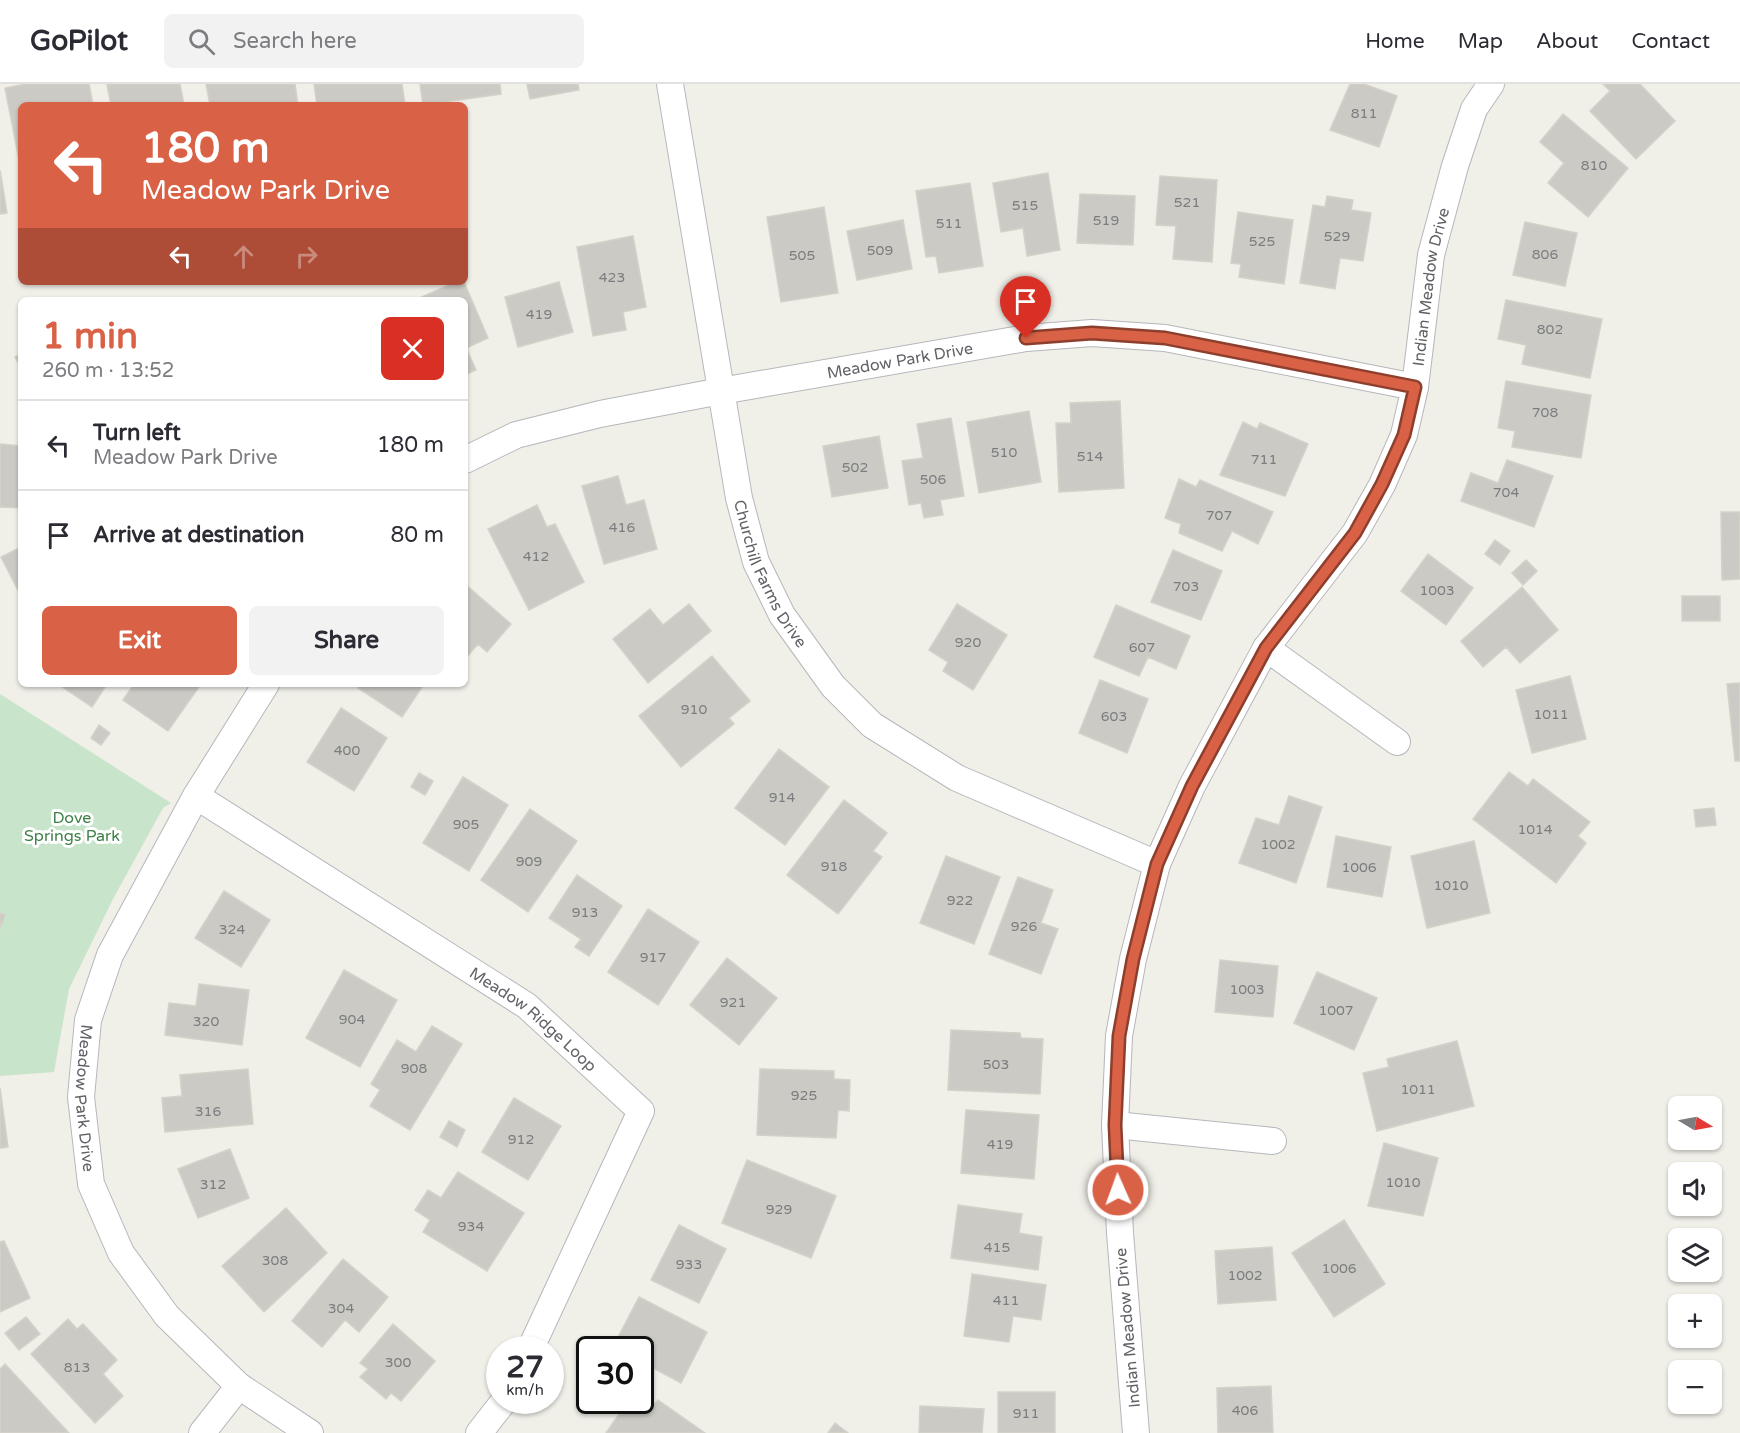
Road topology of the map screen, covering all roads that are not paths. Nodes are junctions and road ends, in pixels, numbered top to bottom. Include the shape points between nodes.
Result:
1 (670, 84) edge
2 (1491, 84) edge
3 (1415, 387) junction
4 (721, 391) junction
5 (468, 459) edge
6 (1266, 648) junction
7 (264, 687) edge
8 (1396, 742) dead end
9 (196, 796) junction
10 (1157, 864) junction
11 (1115, 1125) junction
12 (1273, 1141) dead end
13 (537, 1336) edge
14 (239, 1386) junction
15 (494, 1414) edge
16 (202, 1433) edge
17 (310, 1433) edge
18 (479, 1433) edge
19 (1136, 1433) edge

1 - 4 street, Churchill Farms Drive
2 - 3 street, Indian Meadow Drive via 1474,109 1431,255
3 - 4 street, Meadow Park Drive via 1165,338 1092,333 1026,338
3 - 6 street, Indian Meadow Drive via 1404,435 1355,533
4 - 5 street, Meadow Park Drive via 516,435
4 - 10 street, Churchill Farms Drive via 739,498 756,562 782,615 833,686 872,725 957,778
6 - 8 street
6 - 10 street, Indian Meadow Drive via 1192,786
7 - 9 street, Meadow Park Drive
9 - 13 street, Meadow Ridge Loop via 527,1006 641,1111
9 - 14 street, Meadow Park Drive via 110,955 88,1020 81,1097 91,1184 121,1253 167,1316
10 - 11 street, Indian Meadow Drive via 1119,1036
11 - 12 street
11 - 19 street, Indian Meadow Drive
14 - 16 street
14 - 17 street, Meadow Park Drive
15 - 18 street

